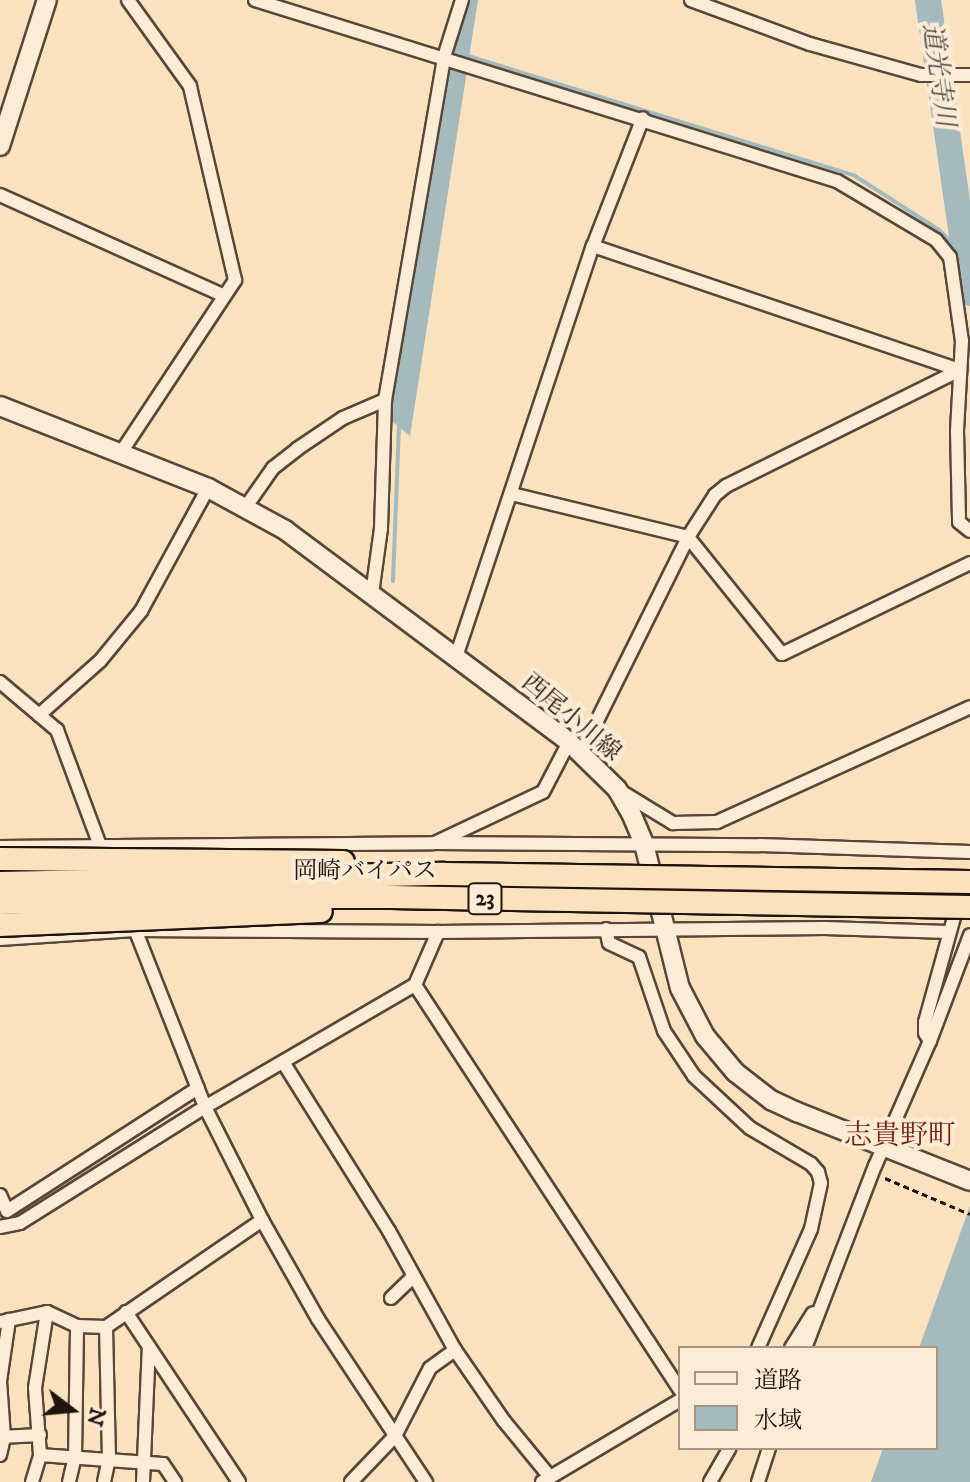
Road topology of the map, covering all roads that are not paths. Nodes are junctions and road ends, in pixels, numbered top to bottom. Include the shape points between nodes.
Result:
1 (47, 0) edge
2 (128, 0) edge
3 (255, 0) edge
4 (462, 0) edge
5 (691, 0) edge
6 (444, 57) junction
7 (970, 75) edge
8 (643, 118) junction
9 (0, 146) edge
10 (0, 195) edge
11 (593, 246) junction
12 (223, 295) junction
13 (960, 370) junction
14 (385, 400) junction
15 (0, 406) edge
16 (122, 451) junction
17 (208, 488) junction
18 (512, 494) junction
19 (245, 508) junction
20 (970, 531) edge
21 (688, 537) junction
22 (970, 563) edge
23 (372, 594) junction
24 (456, 657) junction
25 (0, 682) edge
26 (970, 707) edge
27 (39, 715) junction
28 (575, 748) junction
29 (617, 789) junction
30 (434, 843) junction
31 (644, 844) junction
32 (99, 845) junction
33 (0, 847) edge
34 (970, 852) edge
35 (0, 859) edge
36 (970, 867) edge
37 (444, 874) junction
38 (970, 882) edge
39 (0, 883) edge
40 (391, 897) junction
41 (0, 903) edge
42 (970, 907) edge
43 (0, 925) edge
44 (662, 927) junction
45 (606, 929) junction
46 (135, 930) junction
47 (438, 932) junction
48 (948, 932) junction
49 (970, 935) edge
50 (0, 939) edge
51 (415, 985) junction
52 (930, 1041) junction
53 (283, 1062) junction
54 (198, 1088) junction
55 (205, 1107) junction
56 (888, 1148) junction
57 (970, 1181) edge
58 (0, 1195) edge
59 (262, 1220) junction
60 (0, 1227) edge
61 (412, 1278) junction
62 (828, 1289) junction
63 (391, 1298) dead end
64 (47, 1312) junction
65 (126, 1312) junction
66 (4, 1321) edge
67 (77, 1326) junction
68 (106, 1327) junction
69 (759, 1346) edge
70 (792, 1346) edge
71 (806, 1346) edge
72 (149, 1347) junction
73 (455, 1350) junction
74 (678, 1387) edge
75 (678, 1401) edge
76 (40, 1435) junction
77 (395, 1436) junction
78 (2, 1437) edge
79 (729, 1450) edge
80 (768, 1450) edge
81 (0, 1455) edge
82 (40, 1455) junction
83 (75, 1457) junction
84 (109, 1459) junction
85 (144, 1462) junction
86 (546, 1479) edge
87 (32, 1482) edge
88 (69, 1482) edge
89 (104, 1482) edge
90 (143, 1482) edge
91 (175, 1482) edge
92 (239, 1482) edge
93 (351, 1482) edge
94 (426, 1482) edge
95 (710, 1482) edge
96 (758, 1482) edge

1 - 9 main road
2 - 12 street via 190,86 235,280
3 - 6 street
4 - 6 street
5 - 7 street via 810,44 939,76
6 - 8 street
6 - 14 street
8 - 11 street
8 - 13 street via 837,181 943,244 950,257 962,341
10 - 12 street
11 - 13 street
11 - 18 street
12 - 16 street
13 - 20 street via 959,522
13 - 21 street via 726,486
14 - 19 street via 343,418 297,449 273,468
14 - 23 street via 381,528
15 - 16 main road, 西尾小川線
16 - 17 main road, 西尾小川線
17 - 19 main road, 西尾小川線
17 - 27 street via 141,611 100,661
18 - 21 street
18 - 24 street
19 - 23 main road, 西尾小川線 via 285,530
21 - 22 street via 782,654
21 - 28 street
23 - 24 main road, 西尾小川線
24 - 28 main road, 西尾小川線
25 - 27 street
26 - 29 street via 717,822 673,823
27 - 32 street via 57,730
28 - 29 main road, 西尾小川線
28 - 30 street via 543,792
29 - 31 main road, 西尾小川線
30 - 31 street
30 - 32 street
31 - 34 street
31 - 44 main road, 西尾小川線
32 - 33 street
32 - 46 street
35 - 37 highway, 23, bridge via 430,864
36 - 48 street
37 - 38 highway, 岡崎バイパス / 23, bridge
37 - 39 highway, 岡崎バイパス / 23, bridge
40 - 41 highway, 岡崎バイパス / 23, bridge
40 - 42 highway, 岡崎バイパス / 23, bridge
40 - 43 highway, 23, bridge via 374,908
44 - 45 street
44 - 48 street
44 - 56 main road, 西尾小川線 via 687,1006 735,1072 771,1100
45 - 47 street
45 - 69 street via 609,943 639,957 664,1031 694,1076 740,1120 818,1172 811,1229
46 - 47 street
46 - 50 street
46 - 54 street
47 - 51 street
48 - 52 street via 925,1022
49 - 52 street
51 - 53 street
51 - 74 street
52 - 56 street
53 - 55 street
53 - 61 street via 389,1231
54 - 55 street
54 - 58 street via 7,1211
55 - 59 street
55 - 60 street via 20,1223
56 - 57 main road, 西尾小川線
56 - 62 street
59 - 65 street
59 - 77 street via 318,1319
61 - 63 street
61 - 73 street
62 - 70 street
62 - 71 street
64 - 66 street
64 - 67 street
64 - 76 street via 35,1388
65 - 68 street
65 - 72 street
66 - 78 street
67 - 68 street
67 - 83 street
68 - 84 street
72 - 85 street
72 - 92 street
73 - 77 street via 430,1368
73 - 86 street
75 - 86 street
76 - 78 street
76 - 82 street
77 - 93 street
77 - 94 street
78 - 81 street
79 - 95 street
80 - 96 street
82 - 83 street
82 - 87 street
83 - 84 street
83 - 88 street
84 - 85 street
84 - 89 street
85 - 90 street
85 - 91 street via 163,1464

